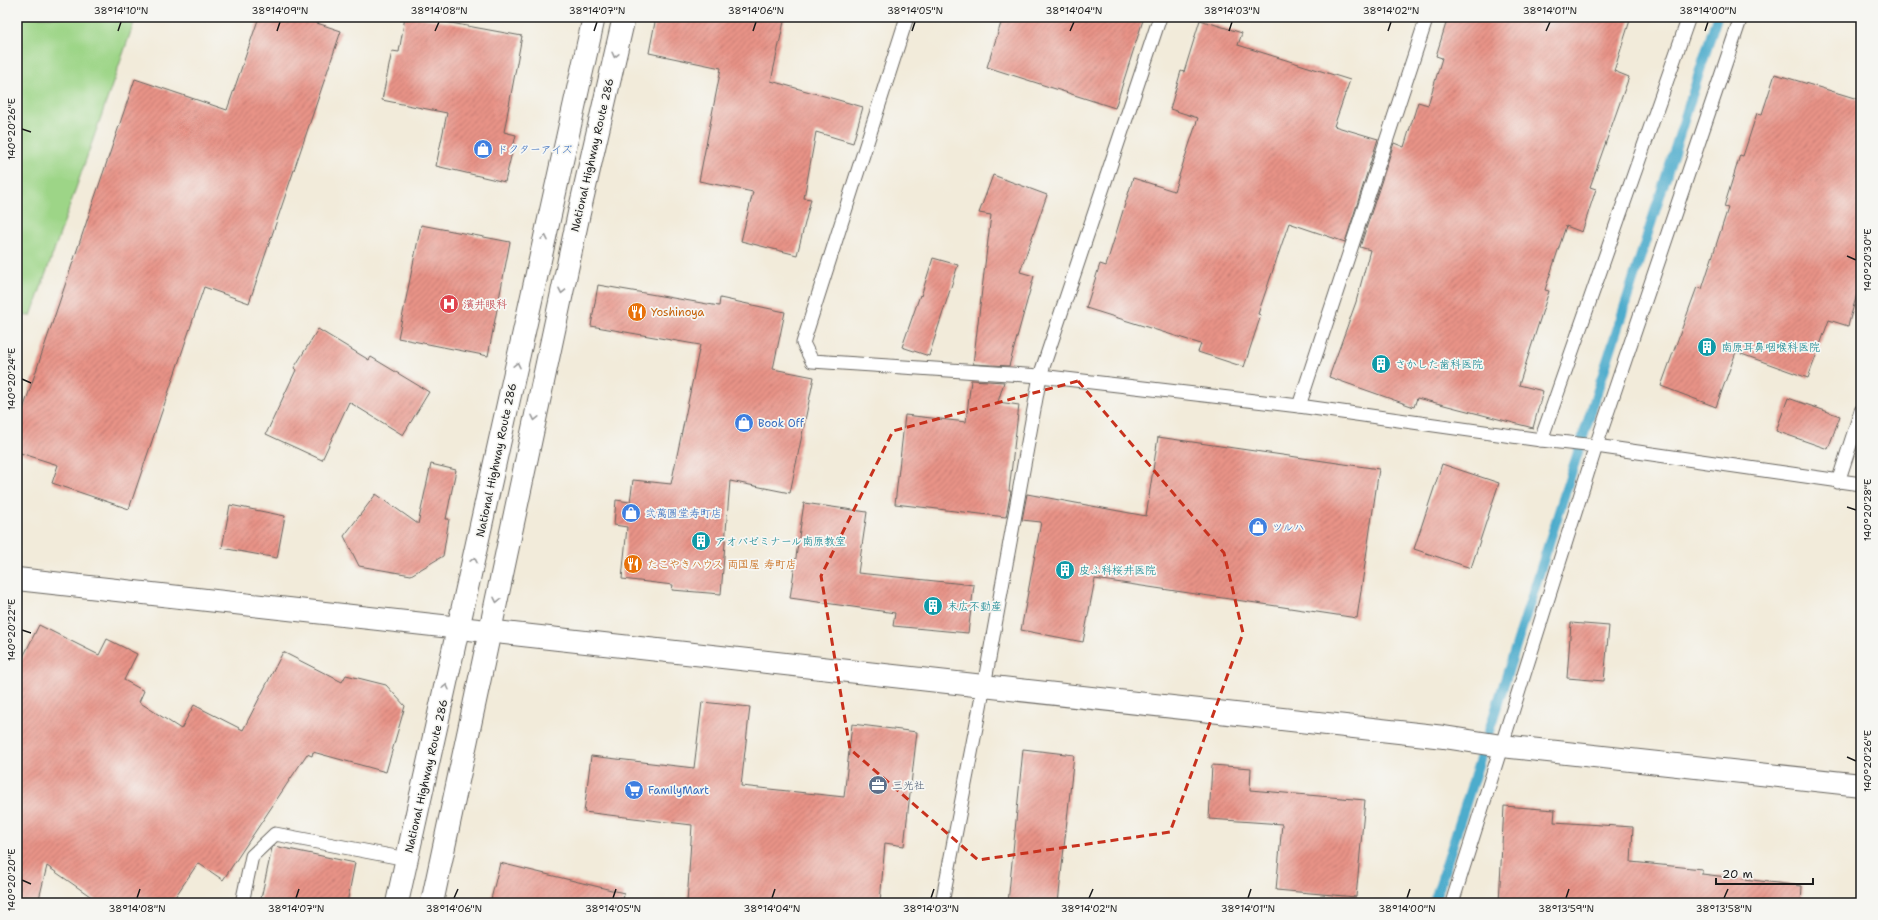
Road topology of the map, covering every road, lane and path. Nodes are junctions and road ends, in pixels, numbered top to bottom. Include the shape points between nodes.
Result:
1 (594, 17) edge
2 (624, 17) edge
3 (907, 17) edge
4 (1160, 17) edge
5 (1427, 17) edge
6 (1689, 17) edge
7 (1741, 17) edge
8 (1040, 376) junction
9 (1299, 406) junction
10 (1861, 411) edge
11 (1541, 440) junction
12 (1596, 446) junction
13 (1838, 482) junction
14 (1861, 484) edge
15 (17, 579) edge
16 (459, 627) junction
17 (490, 632) junction
18 (984, 686) junction
19 (1502, 746) junction
20 (1861, 784) edge
21 (407, 859) junction
22 (242, 903) edge
23 (397, 903) edge
24 (432, 903) edge
25 (942, 903) edge
26 (1452, 903) edge

16 -> 1 main road, National Highway Route 286
2 -> 17 main road, National Highway Route 286 via 577,221
3 - 8 lane via 803,343 812,361
4 - 8 lane
5 - 9 lane
6 - 11 lane
7 - 12 lane
8 - 9 lane
8 - 18 lane
9 - 11 lane
10 - 13 lane
11 - 12 lane
12 - 13 lane
12 - 19 lane
13 - 14 lane
15 - 16 main road
16 - 17 main road
21 -> 16 main road, National Highway Route 286
17 - 18 main road
17 - 24 main road, National Highway Route 286
18 - 19 main road via 1444,737
18 - 25 lane
19 - 20 main road
19 - 26 lane
21 - 22 lane via 275,834 252,856
21 - 23 main road, National Highway Route 286

